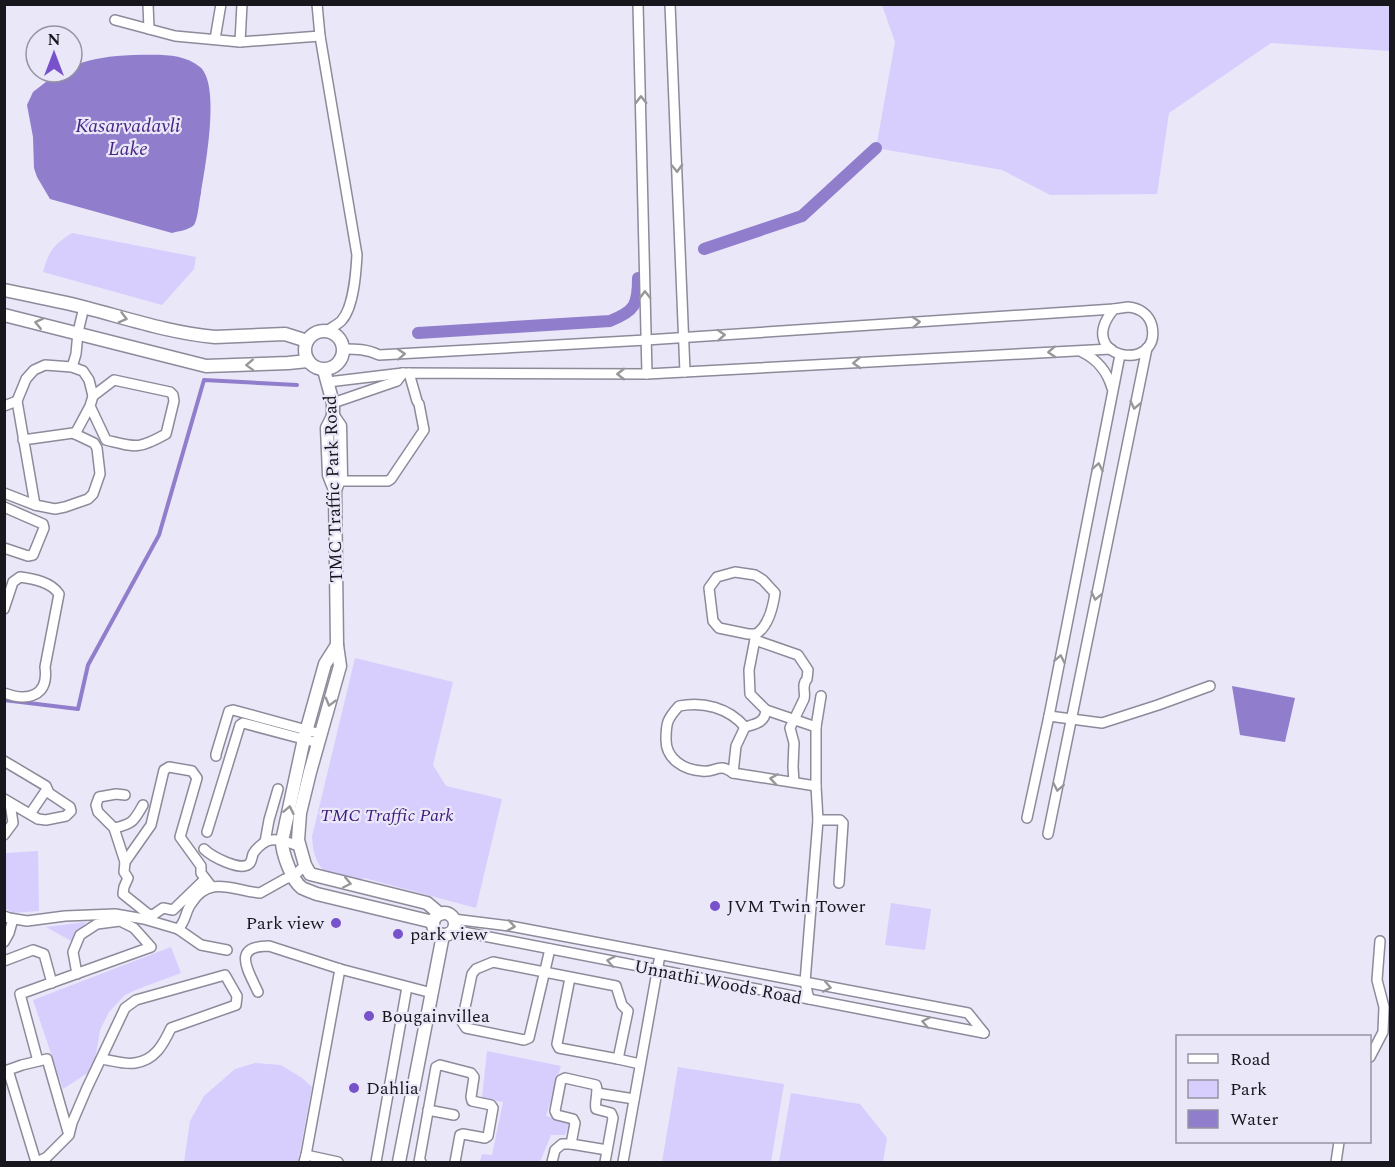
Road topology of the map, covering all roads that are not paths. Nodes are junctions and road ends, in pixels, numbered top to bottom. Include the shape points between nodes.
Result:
1 (148, 4) edge
2 (221, 4) edge
3 (242, 4) edge
4 (317, 4) edge
5 (638, 4) edge
6 (670, 4) edge
7 (115, 20) dead end
8 (149, 29) junction
9 (320, 36) junction
10 (215, 39) junction
11 (240, 42) junction
12 (4, 290) edge
13 (84, 307) junction
14 (1114, 309) junction
15 (4, 315) edge
16 (327, 331) junction
17 (78, 332) junction
18 (684, 338) junction
19 (646, 340) junction
20 (307, 341) junction
21 (1147, 348) junction
22 (344, 349) junction
23 (1111, 349) junction
24 (1081, 351) junction
25 (379, 355) junction
26 (1120, 355) junction
27 (308, 361) junction
28 (72, 367) junction
29 (685, 372) junction
30 (406, 373) junction
31 (647, 374) junction
32 (376, 375) junction
33 (326, 376) junction
34 (1113, 390) junction
35 (93, 396) junction
36 (17, 401) junction
37 (333, 403) junction
38 (4, 406) edge
39 (90, 406) junction
40 (75, 434) junction
41 (23, 440) junction
42 (106, 440) junction
43 (97, 448) junction
44 (335, 484) junction
45 (4, 493) edge
46 (35, 505) junction
47 (4, 507) edge
48 (4, 548) edge
49 (4, 609) edge
50 (756, 637) junction
51 (337, 645) junction
52 (1210, 686) dead end
53 (4, 693) edge
54 (821, 696) dead end
55 (766, 710) junction
56 (1049, 716) junction
57 (1071, 719) junction
58 (793, 720) junction
59 (745, 727) junction
60 (816, 727) junction
61 (305, 734) junction
62 (320, 738) junction
63 (216, 756) dead end
64 (4, 762) edge
65 (733, 773) junction
66 (794, 782) junction
67 (816, 786) junction
68 (47, 789) junction
69 (278, 789) dead end
70 (125, 795) dead end
71 (7, 801) edge
72 (143, 805) dead end
73 (30, 814) junction
74 (1027, 818) dead end
75 (818, 820) junction
76 (129, 825) junction
77 (114, 828) junction
78 (148, 829) junction
79 (207, 832) dead end
80 (1048, 834) dead end
81 (4, 835) edge
82 (282, 841) junction
83 (265, 842) junction
84 (299, 846) junction
85 (204, 849) dead end
86 (125, 862) junction
87 (307, 870) junction
88 (294, 876) junction
89 (208, 883) junction
90 (839, 883) dead end
91 (301, 887) junction
92 (189, 899) junction
93 (9, 917) edge
94 (436, 918) junction
95 (450, 928) junction
96 (178, 929) junction
97 (1380, 941) dead end
98 (4, 942) edge
99 (226, 950) dead end
100 (550, 950) junction
101 (660, 955) junction
102 (4, 962) edge
103 (340, 969) junction
104 (657, 970) junction
105 (544, 973) junction
106 (77, 974) junction
107 (570, 978) junction
108 (805, 982) junction
109 (52, 983) junction
110 (407, 987) junction
111 (258, 992) dead end
112 (432, 993) junction
113 (809, 999) junction
114 (1371, 1055) edge
115 (101, 1059) junction
116 (618, 1059) junction
117 (4, 1060) edge
118 (38, 1061) junction
119 (640, 1064) junction
120 (8, 1070) junction
121 (597, 1093) junction
122 (634, 1099) junction
123 (428, 1110) junction
124 (454, 1115) dead end
125 (69, 1135) junction
126 (1339, 1143) edge
127 (571, 1144) junction
128 (607, 1150) junction
129 (305, 1159) edge
130 (36, 1162) edge
131 (338, 1162) edge
132 (376, 1162) edge
133 (399, 1162) edge
134 (419, 1162) edge
135 (455, 1162) edge
136 (552, 1162) edge
137 (605, 1162) edge
138 (622, 1162) edge
139 (1336, 1162) edge

1 - 8 street
2 - 10 street
3 - 11 street
4 - 9 street
19 -> 5 street
6 -> 18 street
7 - 8 street
8 - 10 street via 175,36
9 - 11 street
9 - 16 street via 357,255 351,300 343,319
10 - 11 street
12 - 13 street
13 - 17 street
13 -> 20 street via 204,336 285,334
18 -> 14 street
14 - 21 street via 1135,308 1146,315 1152,328
14 - 23 street via 1103,329
17 -> 15 street
16 - 20 street via 314,333
16 - 22 street via 338,337
27 -> 17 street via 206,366
17 - 28 street
18 - 19 street
18 - 29 street
25 -> 19 street
19 - 31 street
20 - 27 street via 304,349
21 - 26 street via 1134,355
21 -> 57 street
22 - 25 street
22 - 33 street via 340,361
23 - 24 street
23 - 26 street
24 -> 29 street
24 - 34 street via 1102,366
25 - 32 street
26 - 34 street
27 - 33 street
28 - 35 street via 83,371
28 - 36 street via 45,364 34,370
29 - 31 street
31 -> 30 street
30 - 32 street
30 - 37 street via 397,381
30 - 44 street via 424,430 388,481
32 - 33 street
33 - 37 street, TMC Traffic Park Road
56 -> 34 street
35 - 39 street
35 - 42 street via 114,380 173,395 165,434 135,447
36 - 38 street
36 - 41 street
37 - 44 street, TMC Traffic Park Road via 333,416 327,428 329,475
39 - 40 street
39 - 42 street
40 - 41 street
40 - 43 street
41 - 46 street
42 - 43 street
43 - 46 street via 100,474 88,499 55,509
44 - 51 street, TMC Traffic Park Road
45 - 46 street
47 - 48 street via 43,524 44,528 33,555
49 - 53 street via 13,582 20,577 36,579 58,594 46,678 40,693 13,697
50 - 50 street via 765,626 775,593 755,575 735,572 717,577 709,588 713,621 719,628
50 - 55 street via 749,670 750,694
50 - 58 street via 798,656 808,670 804,699
51 - 61 street via 324,664
51 -> 62 street, TMC Traffic Park Road via 340,666
52 - 57 street via 1102,723
54 - 60 street
55 - 58 street
55 - 59 street via 761,722
56 - 57 street
56 - 74 street
57 -> 80 street
58 - 60 street
58 - 66 street via 790,728
59 - 65 street via 736,746
59 - 65 street via 737,718 699,704 679,706 668,718 666,748 677,764 704,772 720,767
60 - 67 street
61 - 62 street
61 - 63 street via 232,710
61 - 79 street via 240,725
82 -> 61 street
62 - 84 street, TMC Traffic Park Road via 300,813
64 - 68 street
66 -> 65 street
66 - 67 street
67 - 75 street
68 - 73 street
68 - 73 street via 71,811 66,816 46,820
69 - 83 street
70 - 77 street via 99,797 96,805
71 - 73 street
71 - 81 street via 13,823
72 - 76 street
75 - 90 street via 843,823
75 - 108 street
76 - 77 street
76 - 78 street
77 - 86 street
78 - 86 street
78 - 89 street via 164,770 169,767 192,771 197,778 180,837
82 - 83 street
82 - 84 street
82 - 88 street
83 - 85 street via 254,852 252,861 239,867
84 - 87 street, TMC Traffic Park Road
86 - 92 street via 128,878 123,894 148,914 163,908 173,910
87 - 88 street
87 - 91 street
87 -> 94 street via 427,903
88 - 89 street via 260,893
88 - 91 street
89 - 92 street
91 - 94 street via 317,894
92 - 96 street via 184,922
93 - 96 street via 27,921 115,914
93 - 98 street via 9,933
94 - 95 street via 447,913
94 - 95 street via 433,926 437,932
95 - 100 street, Unnathi Woods Road
95 -> 101 street, Unnathi Woods Road via 510,926
95 - 112 street
96 - 99 street via 201,945
97 - 114 street via 1377,980 1384,1007 1383,1032
104 -> 100 street, Unnathi Woods Road
100 - 105 street
101 - 104 street
101 - 108 street, Unnathi Woods Road
102 - 109 street via 39,951 44,954
103 - 110 street
103 - 111 street via 269,946 251,947 245,961
103 - 129 street
104 - 113 street, Unnathi Woods Road
104 - 119 street
105 - 105 street via 529,1038 466,1028 462,1022 476,969 493,962
105 - 107 street
106 - 106 street via 88,970 151,947 134,928 120,921 97,924 80,935 73,952
106 - 109 street
107 - 116 street via 616,986 627,1011
107 - 116 street via 559,1048
108 - 113 street
108 -> 113 street, Unnathi Woods Road via 968,1013 984,1033
109 - 118 street via 20,994
110 - 112 street
110 - 132 street
112 - 133 street
115 - 115 street via 125,1008 136,1000 225,975 237,996 236,1005 171,1028 153,1056 133,1064
115 - 125 street
116 - 119 street
117 - 120 street
118 - 120 street
118 - 125 street via 47,1059
119 - 122 street
120 - 130 street
121 - 122 street
121 - 127 street via 596,1085 561,1080 555,1111 575,1123
121 - 128 street via 596,1109 611,1113 613,1118
122 - 138 street
123 - 124 street
123 - 134 street
123 - 135 street via 436,1068 441,1065 471,1073 472,1101 493,1108 488,1136 460,1135
125 - 130 street via 47,1157
126 - 139 street
127 - 128 street
127 - 136 street via 562,1144 555,1150
128 - 137 street
129 - 131 street

